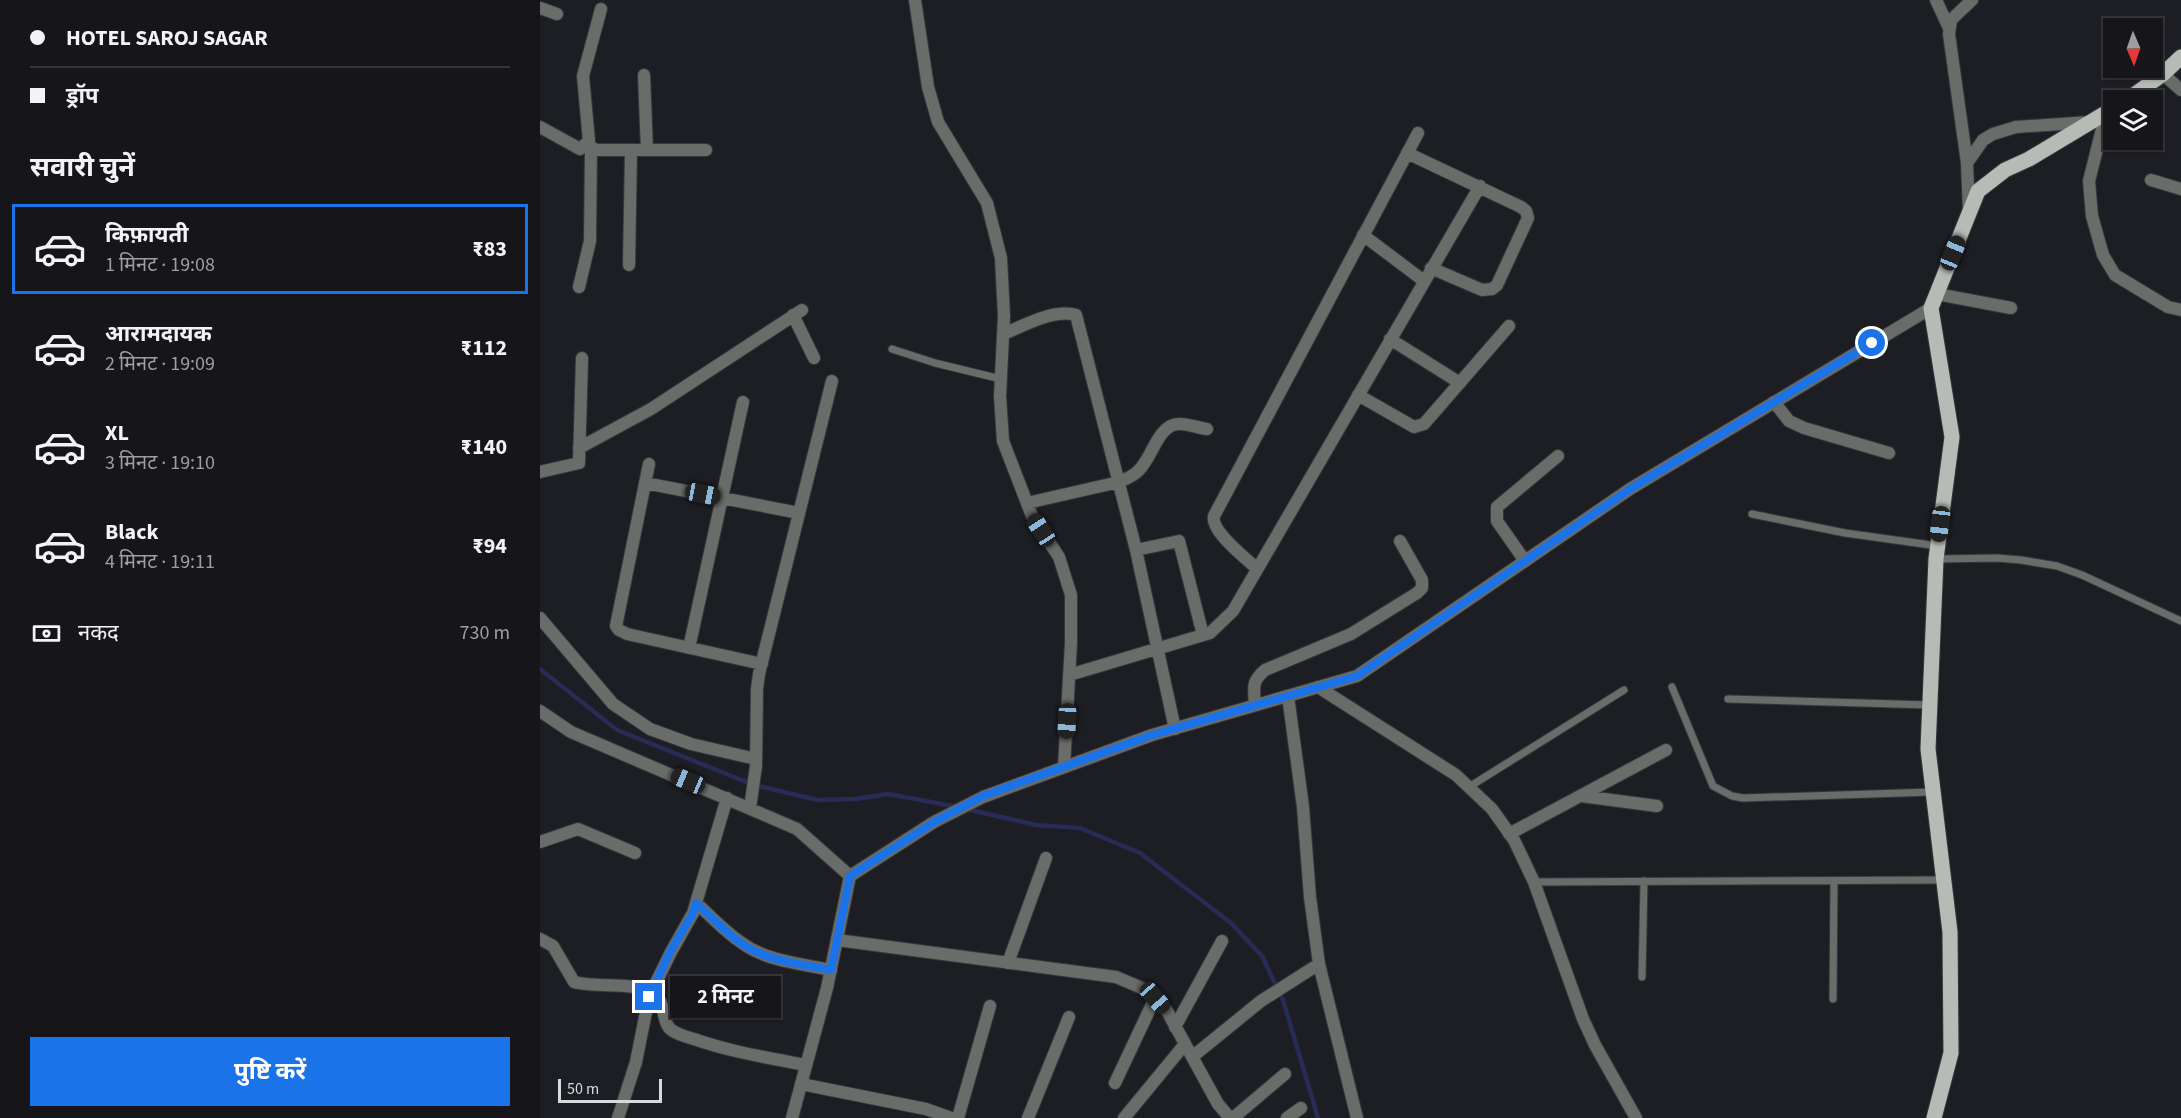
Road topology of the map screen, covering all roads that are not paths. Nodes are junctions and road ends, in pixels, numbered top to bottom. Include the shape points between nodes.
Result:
1 (915, 0) edge
2 (1936, 0) edge
3 (1971, 0) edge
4 (540, 8) edge
5 (600, 9) dead end
6 (557, 14) dead end
7 (1949, 28) junction
8 (2181, 57) edge
9 (2163, 74) joint
10 (644, 75) dead end
11 (2157, 78) edge
12 (2141, 90) edge
13 (2181, 90) edge
14 (2103, 115) edge
15 (2091, 122) junction
16 (540, 128) edge
17 (1418, 133) dead end
18 (2103, 134) edge
19 (588, 146) junction
20 (631, 150) junction
21 (646, 150) junction
22 (706, 150) dead end
23 (1407, 153) junction
24 (1967, 163) junction
25 (2151, 180) dead end
26 (1480, 186) junction
27 (2181, 189) edge
28 (1969, 213) junction
29 (1363, 235) junction
30 (629, 265) dead end
31 (1431, 268) junction
32 (1424, 281) junction
33 (579, 287) dead end
34 (1934, 301) junction
35 (2011, 308) dead end
36 (2181, 309) edge
37 (1509, 326) dead end
38 (1003, 334) junction
39 (1390, 339) junction
40 (892, 349) dead end
41 (582, 358) dead end
42 (814, 358) dead end
43 (1001, 379) junction
44 (832, 381) dead end
45 (1460, 382) junction
46 (1358, 395) junction
47 (743, 402) dead end
48 (1774, 402) junction
49 (1207, 429) dead end
50 (579, 448) junction
51 (1889, 453) dead end
52 (1558, 456) dead end
53 (649, 464) dead end
54 (540, 472) edge
55 (1119, 482) junction
56 (645, 483) junction
57 (722, 498) junction
58 (1027, 503) junction
59 (799, 513) junction
60 (1752, 514) dead end
61 (1400, 541) dead end
62 (1136, 550) junction
63 (1937, 553) junction
64 (1525, 561) junction
65 (1257, 569) junction
66 (540, 618) edge
67 (2181, 621) edge
68 (1203, 635) junction
69 (689, 648) junction
70 (1157, 649) junction
71 (762, 664) junction
72 (1069, 675) junction
73 (1318, 687) junction
74 (1672, 687) dead end
75 (1624, 690) dead end
76 (1288, 696) junction
77 (1728, 699) dead end
78 (1255, 705) junction
79 (1929, 705) junction
80 (540, 711) edge
81 (1175, 729) junction
82 (1666, 750) dead end
83 (756, 762) junction
84 (1064, 767) junction
85 (1469, 787) junction
86 (1933, 792) junction
87 (1581, 796) junction
88 (727, 798) junction
89 (1657, 806) dead end
90 (750, 808) junction
91 (1509, 834) junction
92 (540, 842) edge
93 (635, 853) dead end
94 (1046, 858) dead end
95 (850, 876) junction
96 (1944, 880) junction
97 (1644, 881) junction
98 (1834, 881) junction
99 (1534, 882) junction
100 (696, 903) junction
101 (540, 939) edge
102 (837, 939) junction
103 (1222, 941) dead end
104 (1008, 963) junction
105 (1319, 964) junction
106 (831, 970) junction
107 (1642, 977) dead end
108 (651, 992) junction
109 (1155, 998) junction
110 (1833, 999) dead end
111 (990, 1006) dead end
112 (1069, 1017) dead end
113 (1175, 1027) junction
114 (1185, 1044) junction
115 (1192, 1057) junction
116 (806, 1065) junction
117 (1285, 1074) dead end
118 (1115, 1083) dead end
119 (801, 1084) junction
120 (1301, 1108) dead end
121 (618, 1118) edge
122 (792, 1118) edge
123 (951, 1118) edge
124 (958, 1118) edge
125 (1028, 1118) edge
126 (1125, 1118) edge
127 (1232, 1118) edge
128 (1287, 1118) edge
129 (1357, 1118) edge
130 (1636, 1118) edge
131 (1934, 1118) edge

1 - 38 street via 928,87 938,122 987,203 1001,258
2 - 7 street
3 - 7 street via 1951,20
4 - 6 street
5 - 19 street via 583,76
7 - 24 street
8 - 9 main road
9 - 13 street
10 - 21 street
11 - 12 main road
14 - 15 main road
15 - 24 street via 2016,127 1993,134 1983,140
15 - 28 main road via 2005,170 1978,191
16 - 19 street via 580,149
17 - 23 street
18 - 36 street via 2089,181 2092,216 2103,255 2115,275 2168,307
19 - 20 street via 596,150
19 - 33 street via 592,219
20 - 21 street
20 - 30 street
21 - 22 street
23 - 26 street
23 - 29 street
24 - 28 street
25 - 27 street
26 - 31 street
26 - 31 street via 1521,207 1528,218 1497,285 1482,290
28 - 34 main road
29 - 32 street
29 - 65 street via 1212,521 1217,531
31 - 32 street
32 - 39 street
34 - 35 street
34 - 48 street
34 - 63 main road via 1952,437
37 - 45 street
38 - 43 street
38 - 55 street via 1057,314 1076,315
39 - 45 street
39 - 46 street
40 - 43 lane
41 - 50 street
42 - 50 street via 798,313 651,409
43 - 58 street via 1003,441
44 - 59 street
45 - 46 street via 1419,427
46 - 65 street
47 - 57 street
48 - 51 street via 1789,422
48 - 64 street via 1630,489
49 - 55 street via 1179,423 1171,426 1139,471
50 - 54 street via 579,463
52 - 64 street via 1497,507 1497,520
53 - 56 street
55 - 58 street
55 - 62 street
56 - 57 street
56 - 69 street via 616,626 627,634
57 - 59 street
57 - 69 street
58 - 72 street via 1059,557 1071,595
59 - 71 street
60 - 63 lane
61 - 78 street via 1422,580 1422,588 1351,634 1265,670 1254,684
62 - 68 street via 1179,541
62 - 70 street
63 - 67 lane via 2057,566
63 - 79 main road
64 - 73 street via 1357,676
65 - 68 street via 1233,610
66 - 83 street via 613,704 650,729
68 - 70 street
69 - 71 street
70 - 72 street
70 - 81 street
71 - 83 street via 757,689
72 - 84 street
73 - 76 street
73 - 85 street
74 - 86 lane via 1713,786 1732,796
75 - 85 lane
76 - 78 street
76 - 105 street
77 - 79 lane
78 - 81 street
79 - 86 main road
80 - 88 street via 570,732
81 - 84 street
82 - 87 street
83 - 90 street
84 - 95 street via 983,796
85 - 91 street via 1492,809
86 - 96 main road
87 - 89 street
87 - 91 street
88 - 90 street
88 - 100 street
90 - 95 street via 797,829
91 - 99 street
92 - 93 street via 578,829
94 - 104 street
95 - 102 street
96 - 98 lane
96 - 131 main road via 1950,932 1951,1053
97 - 98 lane
97 - 99 lane
97 - 107 lane
98 - 110 lane
99 - 130 street via 1583,1019
100 - 106 street via 753,950
100 - 108 street
101 - 108 street via 553,946 574,982
102 - 104 street
102 - 106 street
103 - 113 street
104 - 109 street via 1116,977 1149,991
105 - 115 street via 1261,1001
105 - 129 street
106 - 116 street
108 - 116 street via 662,1002 666,1023 673,1031 717,1047
108 - 121 street via 636,1062
109 - 113 street
109 - 118 street
111 - 124 street
112 - 125 street
113 - 114 street
114 - 115 street
114 - 126 street
115 - 127 street via 1218,1104
116 - 119 street
117 - 127 street
119 - 122 street
119 - 123 street via 926,1109
120 - 128 street

